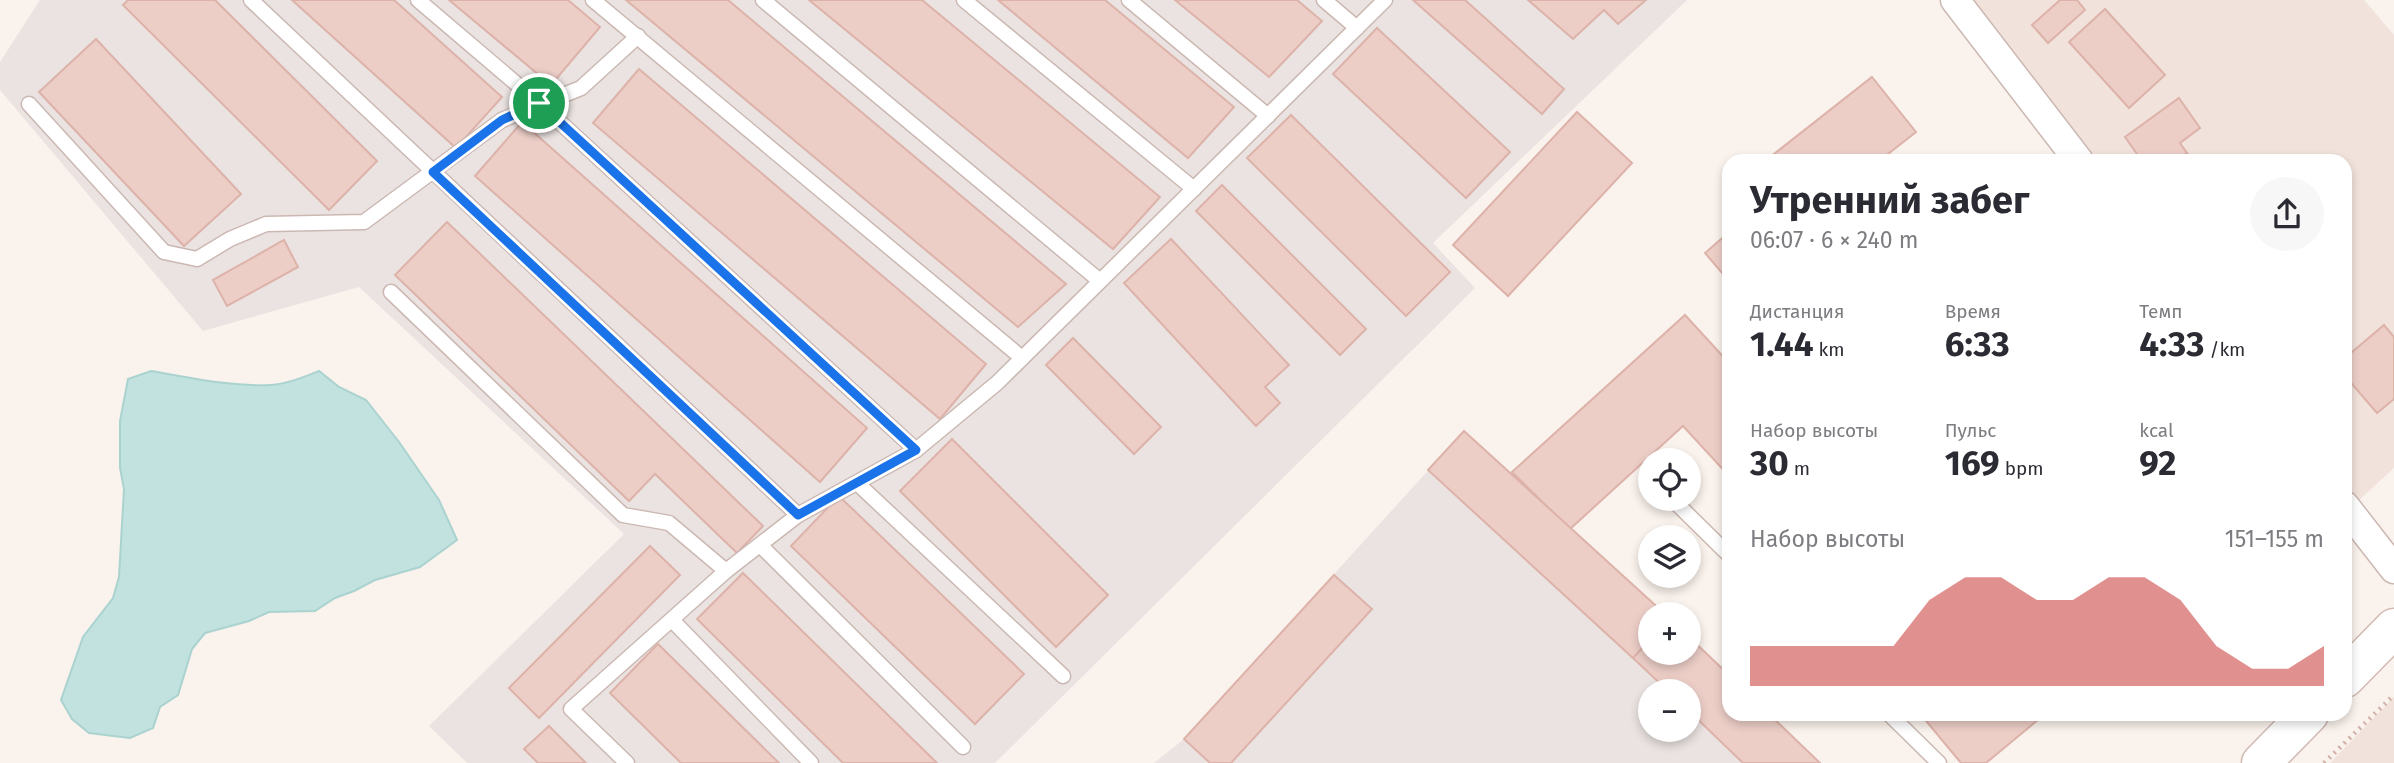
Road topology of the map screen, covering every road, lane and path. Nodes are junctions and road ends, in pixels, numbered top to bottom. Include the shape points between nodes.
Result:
1 (251, 0) edge
2 (418, 0) edge
3 (593, 0) edge
4 (763, 0) edge
5 (964, 0) edge
6 (1129, 0) edge
7 (1324, 0) edge
8 (1385, 0) edge
9 (1955, 0) edge
10 (1357, 28) junction
11 (638, 36) junction
12 (539, 103) junction
13 (29, 104) dead end
14 (1268, 116) junction
15 (2074, 154) edge
16 (433, 172) junction
17 (1194, 189) junction
18 (1100, 281) junction
19 (391, 292) dead end
20 (1022, 358) junction
21 (916, 450) junction
22 (857, 483) junction
23 (1684, 511) edge
24 (798, 515) junction
25 (2352, 515) edge
26 (760, 545) junction
27 (1722, 548) edge
28 (2394, 569) edge
29 (726, 571) junction
30 (671, 620) junction
31 (2393, 632) edge
32 (2352, 671) edge
33 (1063, 676) dead end
34 (2394, 695) edge
35 (1896, 721) edge
36 (2302, 721) edge
37 (963, 747) dead end
38 (627, 763) edge
39 (811, 763) edge
40 (1938, 763) edge
41 (2261, 763) edge
42 (2324, 763) edge

1 - 16 lane
2 - 12 lane
3 - 11 lane
4 - 18 lane
5 - 17 lane
6 - 14 lane
7 - 10 lane
8 - 10 lane
9 - 15 street
10 - 14 lane
11 - 12 lane via 581,88
11 - 20 lane
12 - 16 lane via 502,120
12 - 21 lane
13 - 16 lane via 164,252 197,259 266,224 365,222
14 - 17 lane
16 - 24 lane
17 - 18 lane
18 - 20 lane
19 - 29 lane via 623,515 669,523
20 - 21 lane
21 - 22 lane
22 - 24 lane
22 - 33 lane
23 - 27 lane
24 - 26 lane
25 - 28 street
26 - 29 lane
26 - 37 lane
29 - 30 lane
30 - 38 lane via 571,709
30 - 39 lane
31 - 32 main road
34 - 42 path
35 - 40 lane
36 - 41 main road

